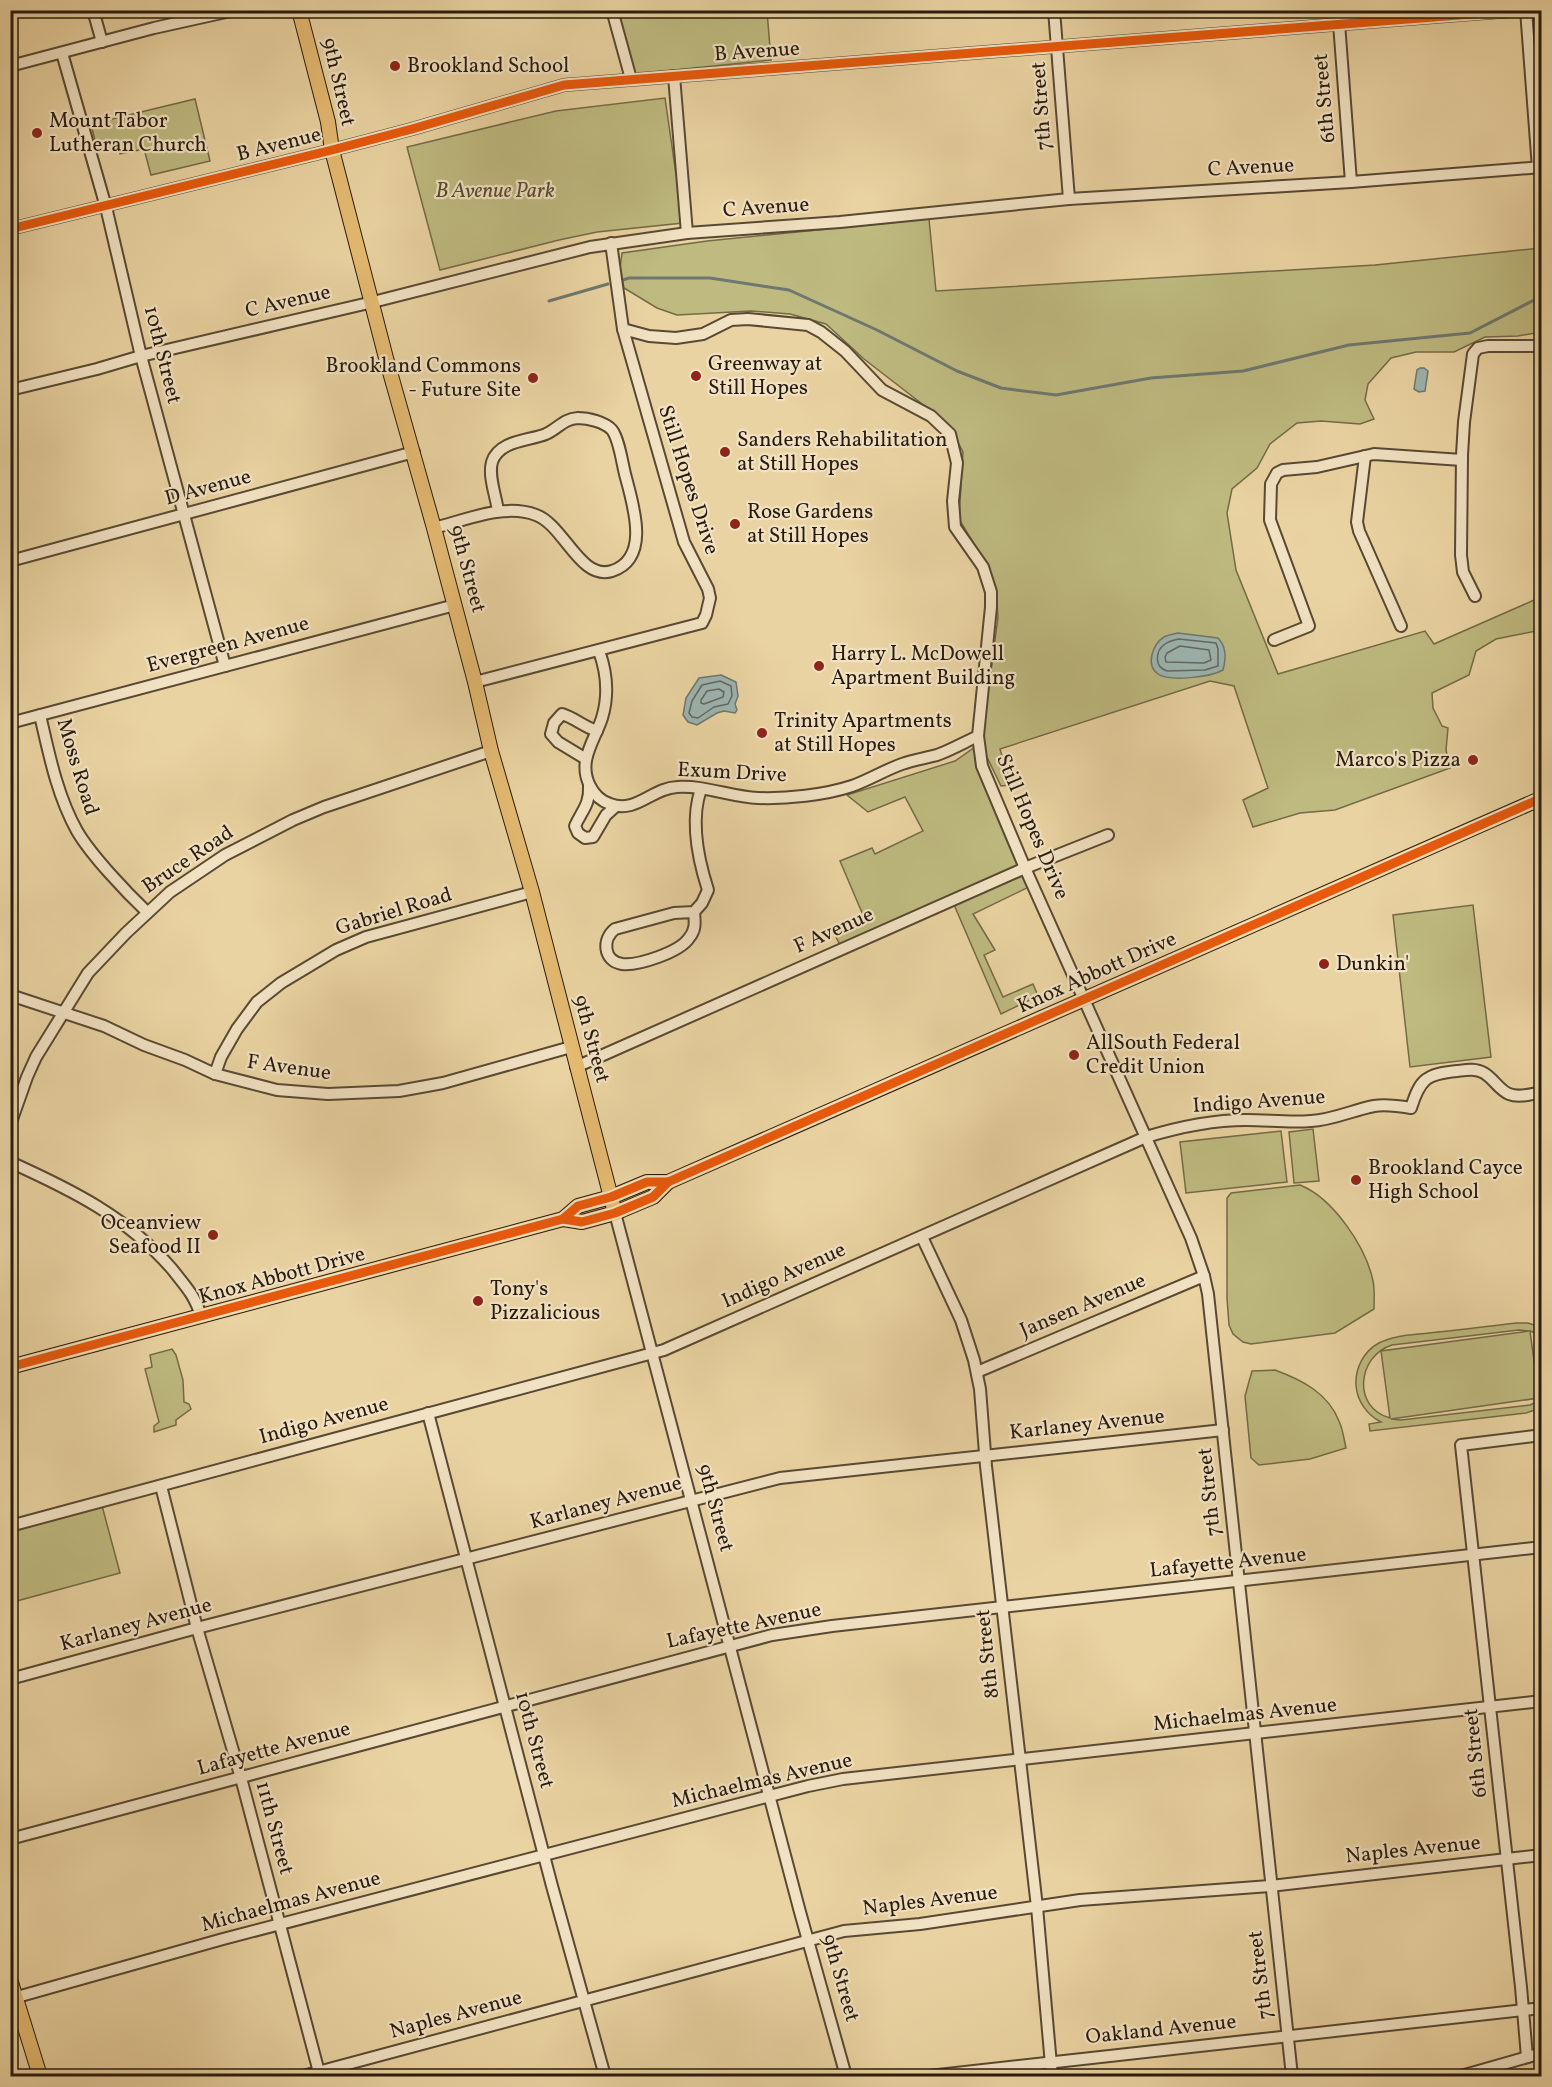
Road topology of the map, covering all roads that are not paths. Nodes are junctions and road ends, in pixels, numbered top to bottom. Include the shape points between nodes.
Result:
1 (93, 10) edge
2 (235, 10) edge
3 (299, 10) edge
4 (612, 10) edge
5 (1054, 10) edge
6 (1338, 10) edge
7 (1524, 10) edge
8 (1339, 25) junction
9 (102, 42) junction
10 (1057, 46) junction
11 (62, 53) junction
12 (10, 66) edge
13 (674, 76) junction
14 (631, 79) junction
15 (332, 150) junction
16 (1540, 167) edge
17 (1351, 182) junction
18 (1069, 199) junction
19 (106, 207) junction
20 (10, 229) edge
21 (687, 233) junction
22 (610, 243) junction
23 (373, 302) junction
24 (622, 329) junction
25 (1542, 346) edge
26 (141, 356) junction
27 (10, 390) edge
28 (414, 452) junction
29 (1365, 456) junction
30 (1462, 460) junction
31 (498, 511) junction
32 (184, 515) junction
33 (434, 528) junction
34 (10, 561) edge
35 (1476, 596) dead end
36 (455, 605) junction
37 (1401, 626) dead end
38 (1274, 640) dead end
39 (599, 651) junction
40 (225, 666) junction
41 (475, 682) junction
42 (40, 715) junction
43 (10, 723) edge
44 (597, 731) junction
45 (978, 736) junction
46 (491, 751) junction
47 (586, 759) junction
48 (590, 786) junction
49 (701, 789) junction
50 (1542, 798) edge
51 (616, 806) junction
52 (1108, 835) dead end
53 (1026, 868) junction
54 (532, 892) junction
55 (147, 912) junction
56 (694, 912) junction
57 (10, 995) edge
58 (1085, 998) junction
59 (64, 1013) junction
60 (571, 1047) junction
61 (576, 1067) junction
62 (215, 1074) junction
63 (1542, 1092) edge
64 (10, 1125) edge
65 (1146, 1137) junction
66 (10, 1162) edge
67 (668, 1182) junction
68 (611, 1197) junction
69 (615, 1213) junction
70 (563, 1219) junction
71 (922, 1237) junction
72 (1204, 1276) junction
73 (201, 1316) junction
74 (652, 1353) junction
75 (10, 1367) edge
76 (977, 1372) junction
77 (429, 1413) junction
78 (1223, 1431) junction
79 (1542, 1435) edge
80 (985, 1455) junction
81 (160, 1486) junction
82 (691, 1501) junction
83 (10, 1526) edge
84 (1542, 1547) edge
85 (1473, 1556) junction
86 (467, 1560) junction
87 (1239, 1581) junction
88 (1002, 1608) junction
89 (197, 1628) junction
90 (729, 1645) junction
91 (10, 1679) edge
92 (1542, 1701) edge
93 (506, 1707) junction
94 (1490, 1707) junction
95 (1254, 1734) junction
96 (1020, 1760) junction
97 (241, 1778) junction
98 (769, 1796) junction
99 (10, 1839) edge
100 (1542, 1855) edge
101 (544, 1856) junction
102 (1507, 1859) junction
103 (1270, 1886) junction
104 (1037, 1907) junction
105 (279, 1925) junction
106 (808, 1940) junction
107 (10, 1979) edge
108 (13, 1998) edge
109 (585, 2001) junction
110 (1542, 2008) edge
111 (1523, 2009) junction
112 (1287, 2036) junction
113 (1542, 2053) edge
114 (1527, 2057) junction
115 (1051, 2063) junction
116 (319, 2074) edge
117 (40, 2076) edge
118 (303, 2076) edge
119 (605, 2076) edge
120 (846, 2076) edge
121 (929, 2076) edge
122 (1052, 2076) edge
123 (1292, 2076) edge
124 (1461, 2076) edge

1 - 9 street
2 - 9 street
3 - 15 main road, 9th Street
4 - 14 street
5 - 10 street, 7th Street
6 - 8 street, 6th Street
7 - 8 street, B Avenue
7 - 16 street
8 - 10 street, B Avenue
8 - 17 street, 6th Street
9 - 11 street
10 - 13 street, B Avenue
10 - 18 street, 7th Street
11 - 12 street
11 - 19 street, 10th Street
13 - 14 street, B Avenue
13 - 21 street
14 - 15 street, B Avenue via 564,85
15 - 19 street, B Avenue
15 - 23 main road, 9th Street
16 - 17 street, C Avenue
17 - 18 street, C Avenue
18 - 21 street, C Avenue
19 - 20 street, B Avenue
19 - 26 street, 10th Street
21 - 22 street, C Avenue
22 - 23 street, C Avenue
22 - 24 street, Still Hopes Drive
23 - 26 street, C Avenue
23 - 28 main road, 9th Street
24 - 39 street, Still Hopes Drive via 684,542 710,598 702,623
24 - 45 street, Still Hopes Drive via 676,338 703,334 731,320 808,325 845,351 882,390 932,416 950,434 957,463 955,526 983,567 991,592
25 - 30 street via 1488,346 1473,354
26 - 27 street, C Avenue
26 - 32 street, 10th Street
28 - 32 street, D Avenue
28 - 33 main road, 9th Street
29 - 30 street
29 - 37 street via 1357,522
29 - 38 street via 1283,470 1271,484 1270,520 1309,626
30 - 35 street via 1461,555 1463,572
31 - 31 street via 538,515 553,525 582,562 596,570 610,572 632,556 636,518 612,430 599,422 565,420 546,434 512,443 500,451 492,460 491,472
31 - 33 street
32 - 34 street, D Avenue
32 - 40 street, 10th Street
33 - 36 main road, 9th Street
36 - 40 street, Evergreen Avenue
36 - 41 main road, 9th Street
39 - 41 street, Still Hopes Drive
39 - 44 street via 607,688
40 - 42 street, Evergreen Avenue
41 - 46 main road, 9th Street
42 - 43 street, Evergreen Avenue
42 - 55 street, Moss Road via 59,789 76,829
44 - 47 street
44 - 47 street via 562,714 554,723 551,734 558,742
45 - 49 street, Exum Drive via 850,787 758,798
45 - 53 street, Still Hopes Drive via 982,766
46 - 54 main road, 9th Street
46 - 55 street, Bruce Road via 324,807 263,834 197,873
47 - 48 street
48 - 51 street via 605,802
48 - 51 street via 590,801 575,826 578,833 585,838 593,837
49 - 51 street, Exum Drive via 661,789 643,801
49 - 56 street via 697,801 698,842 708,890
50 - 58 main road, Knox Abbott Drive
52 - 53 street, F Avenue
53 - 58 street, Still Hopes Drive
53 - 61 street, F Avenue
54 - 60 main road, 9th Street
54 - 62 street, Gabriel Road via 366,937 336,950 257,1002 237,1029
55 - 59 street, Bruce Road via 95,965
56 - 56 street via 695,927 689,940 671,952 622,964 613,961 607,952 605,942 615,929 674,913
57 - 59 street, F Avenue
58 - 65 street, 7th Street
58 - 67 main road, Knox Abbott Drive
59 - 62 street, F Avenue
59 - 64 street, Bruce Road via 36,1058
60 - 61 main road, 9th Street
60 - 62 street, F Avenue via 443,1083 381,1093 277,1090
61 - 68 main road, 9th Street
63 - 65 street, Indigo Avenue via 1512,1095 1475,1070 1437,1073 1420,1085 1411,1108 1383,1105 1312,1121 1217,1122
65 - 71 street, Indigo Avenue
65 - 72 street, 7th Street
66 - 73 street via 89,1200 134,1231 186,1285
67 - 68 main road, Knox Abbott Drive via 647,1182
67 - 69 main road, Knox Abbott Drive via 653,1197
68 - 69 main road, 9th Street
68 - 70 main road, Knox Abbott Drive via 578,1206
69 - 70 main road, Knox Abbott Drive via 582,1222
69 - 74 street, 9th Street
70 - 73 main road, Knox Abbott Drive
71 - 74 street, Indigo Avenue
71 - 76 street, 8th Street via 961,1320
72 - 76 street, Jansen Avenue
72 - 78 street, 7th Street via 1214,1330
73 - 75 main road, Knox Abbott Drive
74 - 77 street, Indigo Avenue
74 - 82 street, 9th Street
76 - 80 street, 8th Street
77 - 81 street, Indigo Avenue
77 - 86 street, 10th Street
78 - 80 street, Karlaney Avenue
78 - 87 street, 7th Street
79 - 85 street, 6th Street via 1461,1445
80 - 82 street, Karlaney Avenue via 802,1474
80 - 88 street, 8th Street
81 - 83 street, Indigo Avenue
81 - 89 street, 11th Street
82 - 86 street, Karlaney Avenue
82 - 90 street, 9th Street
84 - 85 street, Lafayette Avenue
85 - 87 street, Lafayette Avenue
85 - 94 street, 6th Street
86 - 89 street, Karlaney Avenue
86 - 93 street, 10th Street
87 - 88 street, Lafayette Avenue
87 - 95 street, 7th Street
88 - 90 street, Lafayette Avenue via 786,1632
88 - 96 street, 8th Street
89 - 91 street, Karlaney Avenue
89 - 97 street, 11th Street
90 - 93 street, Lafayette Avenue
90 - 98 street, 9th Street
92 - 94 street, Michaelmas Avenue
93 - 97 street, Lafayette Avenue
93 - 101 street, 10th Street
94 - 95 street, Michaelmas Avenue
94 - 102 street, 6th Street
95 - 96 street, Michaelmas Avenue
95 - 103 street, 7th Street
96 - 98 street, Michaelmas Avenue via 843,1779
96 - 104 street, 8th Street
97 - 99 street, Lafayette Avenue
97 - 105 street, 11th Street
98 - 101 street, Michaelmas Avenue
98 - 106 street, 9th Street
100 - 102 street, Naples Avenue
101 - 105 street, Michaelmas Avenue
101 - 109 street, 10th Street
102 - 103 street, Naples Avenue
102 - 111 street, 6th Street
103 - 104 street, Naples Avenue via 1080,1900
103 - 112 street, 7th Street
104 - 106 street, Naples Avenue via 844,1931
104 - 115 street, 8th Street
105 - 108 street, Michaelmas Avenue
105 - 116 street, 11th Street
106 - 109 street, Naples Avenue
106 - 120 street, 9th Street
107 - 108 main road
108 - 117 main road
109 - 116 street, Naples Avenue
109 - 119 street, 10th Street
110 - 111 street, Oakland Avenue
111 - 112 street, Oakland Avenue
111 - 114 street, 6th Street
112 - 115 street, Oakland Avenue
112 - 123 street, 7th Street
113 - 114 street
114 - 124 street
115 - 121 street, Oakland Avenue
115 - 122 street, 8th Street
116 - 118 street, Naples Avenue

